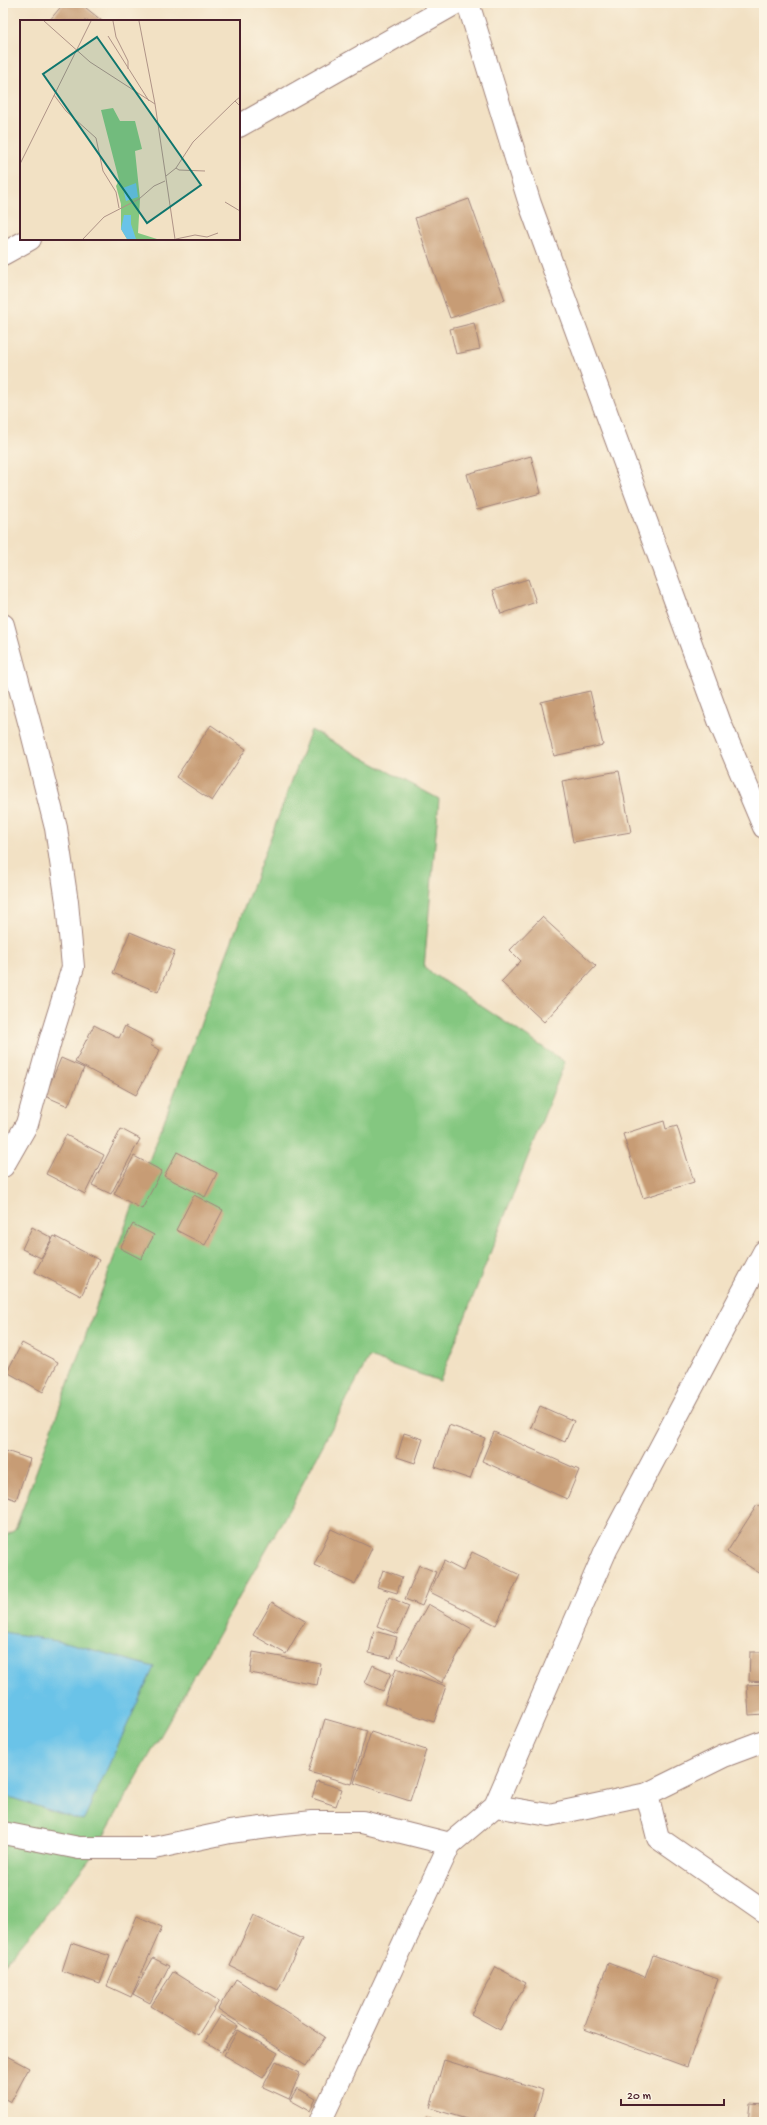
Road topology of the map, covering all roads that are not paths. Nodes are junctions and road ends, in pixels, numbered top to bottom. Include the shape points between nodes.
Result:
1 (456, 3) edge
2 (468, 3) edge
3 (240, 125) edge
4 (28, 240) edge
5 (3, 254) edge
6 (3, 625) edge
7 (764, 827) edge
8 (3, 1166) edge
9 (764, 1252) edge
10 (764, 1741) edge
11 (647, 1794) junction
12 (495, 1806) junction
13 (3, 1833) edge
14 (450, 1844) junction
15 (764, 1912) edge
16 (320, 2122) edge

1 - 3 street
2 - 7 street via 530,204 717,716
4 - 5 street
6 - 8 street via 56,828 73,967 28,1124
9 - 12 street via 606,1550
10 - 11 street via 724,1756
11 - 12 street via 549,1815
11 - 15 street via 658,1838
12 - 14 street
13 - 14 street via 79,1848 154,1848 230,1832 284,1825 362,1822
14 - 16 street

